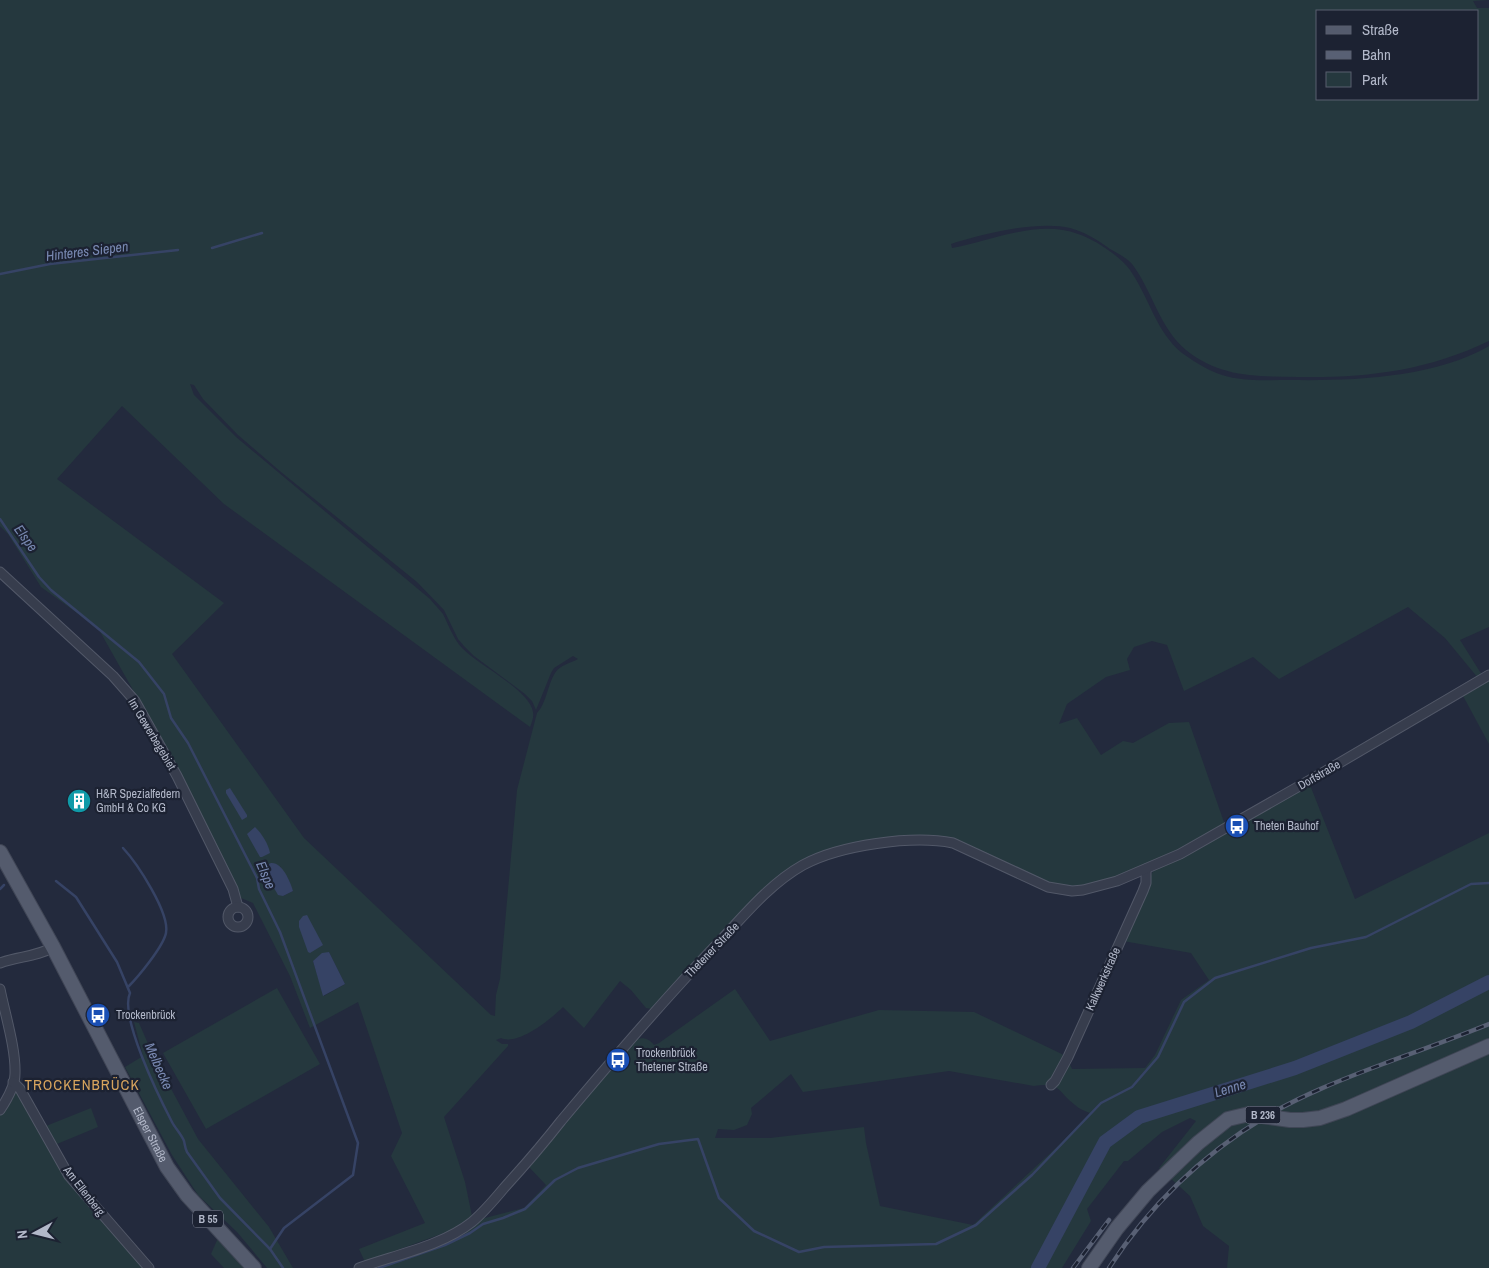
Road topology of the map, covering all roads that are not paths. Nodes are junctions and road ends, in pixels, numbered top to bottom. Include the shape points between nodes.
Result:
1 (0, 572) edge
2 (1489, 675) edge
3 (0, 852) edge
4 (1146, 869) junction
5 (238, 907) dead end
6 (53, 947) junction
7 (0, 963) edge
8 (0, 989) edge
9 (1489, 1046) edge
10 (14, 1082) junction
11 (1051, 1086) dead end
12 (4, 1090) edge
13 (0, 1110) edge
14 (149, 1268) edge
15 (254, 1268) edge
16 (359, 1268) edge
17 (1089, 1268) edge

1 - 5 street, Im Gewerbegebiet via 113,676 134,701 177,776 233,889
2 - 4 street, Dorfstraße via 1180,854
3 - 6 main road, Elsper Straße / B 55
4 - 11 street, Kalkwerkstraße via 1143,891 1068,1057
4 - 16 street, Thetener Straße via 1083,890 1063,890 1032,881 953,843 926,840 846,849 808,863 776,885 680,982 526,1164 473,1221 445,1238
6 - 7 street via 43,953
6 - 15 main road, Elsper Straße / B 55 via 176,1181
8 - 10 street via 14,1061
9 - 17 main road, B 236 via 1320,1118 1296,1120 1249,1114 1228,1119 1148,1191
10 - 12 street
10 - 14 street, Am Ellenberg via 69,1176
12 - 13 street

